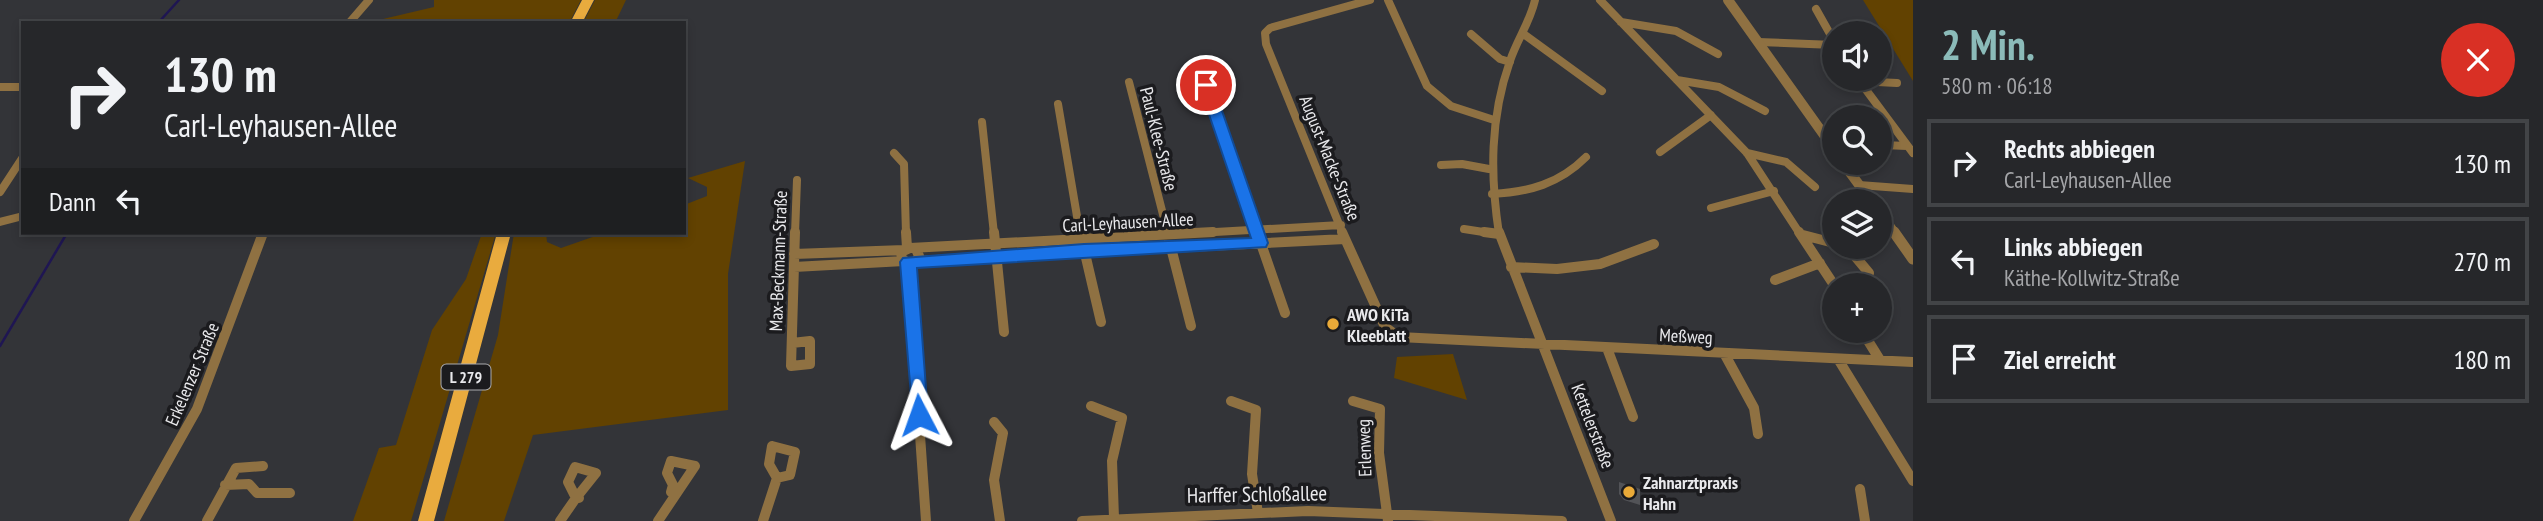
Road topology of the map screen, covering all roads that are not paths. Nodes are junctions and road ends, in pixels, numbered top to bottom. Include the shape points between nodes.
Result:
1 (369, 0) edge
2 (588, 0) edge
3 (1370, 0) edge
4 (1388, 0) edge
5 (1535, 0) edge
6 (1600, 0) edge
7 (1728, 0) edge
8 (1816, 9) dead end
9 (351, 21) edge
10 (577, 21) edge
11 (1822, 21) edge
12 (1621, 22) junction
13 (1471, 34) dead end
14 (1525, 35) junction
15 (1758, 42) junction
16 (1822, 43) edge
17 (1717, 54) dead end
18 (1510, 62) junction
19 (1199, 66) dead end
20 (1677, 80) junction
21 (1129, 82) dead end
22 (1892, 83) edge
23 (1897, 83) dead end
24 (0, 87) edge
25 (21, 87) edge
26 (1602, 91) dead end
27 (1866, 91) edge
28 (1058, 104) dead end
29 (1765, 111) dead end
30 (1710, 115) junction
31 (1494, 120) junction
32 (982, 122) dead end
33 (1822, 132) edge
34 (1892, 146) edge
35 (1910, 149) edge
36 (1660, 152) dead end
37 (894, 153) dead end
38 (1747, 153) junction
39 (1586, 157) dead end
40 (21, 160) edge
41 (1441, 165) dead end
42 (1489, 169) junction
43 (1852, 175) edge
44 (797, 180) dead end
45 (1859, 185) junction
46 (1815, 187) dead end
47 (1862, 189) edge
48 (1913, 189) edge
49 (1774, 191) junction
50 (0, 192) edge
51 (1492, 194) junction
52 (1710, 208) dead end
53 (21, 217) edge
54 (0, 222) edge
55 (1341, 225) junction
56 (1464, 229) dead end
57 (1892, 229) edge
58 (1256, 231) junction
59 (1499, 234) junction
60 (262, 235) edge
61 (503, 235) edge
62 (1803, 235) junction
63 (1167, 236) junction
64 (1345, 239) junction
65 (1822, 240) edge
66 (1260, 243) junction
67 (1654, 244) dead end
68 (1082, 245) junction
69 (1171, 247) junction
70 (909, 249) junction
71 (998, 251) junction
72 (794, 254) junction
73 (1913, 258) edge
74 (1857, 259) edge
75 (909, 262) junction
76 (1820, 263) junction
77 (794, 267) junction
78 (1511, 267) junction
79 (1826, 273) edge
80 (1869, 273) dead end
81 (1775, 280) dead end
82 (1284, 313) dead end
83 (1101, 322) dead end
84 (1191, 326) dead end
85 (1004, 332) dead end
86 (1457, 340) joint
87 (792, 343) dead end
88 (1869, 343) edge
89 (1543, 344) junction
90 (1607, 348) junction
91 (1724, 353) junction
92 (1838, 359) junction
93 (1880, 360) junction
94 (1913, 362) edge
95 (1231, 401) dead end
96 (1353, 401) dead end
97 (1091, 406) dead end
98 (1633, 416) dead end
99 (995, 422) dead end
100 (1759, 435) dead end
101 (263, 466) dead end
102 (777, 478) dead end
103 (1913, 481) edge
104 (225, 485) junction
105 (1860, 489) dead end
106 (674, 492) dead end
107 (290, 493) dead end
108 (579, 498) dead end
109 (1258, 513) junction
110 (1387, 517) edge
111 (1114, 518) junction
112 (1434, 518) edge
113 (1480, 519) edge
114 (134, 521) edge
115 (207, 521) edge
116 (426, 521) edge
117 (560, 521) edge
118 (658, 521) edge
119 (763, 521) edge
120 (926, 521) edge
121 (1000, 521) edge
122 (1082, 521) edge
123 (1545, 521) edge
124 (1562, 521) edge
125 (1611, 521) edge
126 (1865, 521) edge

1 - 9 street
2 - 10 main road
3 - 55 street, August-Macke-Straße via 1265,33
4 - 31 street via 1399,16 1425,86 1454,107
5 - 14 street, Kettelerstraße
6 - 12 street
7 - 15 street
8 - 11 street
12 - 17 street via 1676,31
12 - 20 street
13 - 18 street
14 - 18 street, Kettelerstraße
14 - 26 street
15 - 16 street
15 - 33 street
18 - 31 street, Kettelerstraße
19 - 58 street
20 - 29 street via 1719,87
20 - 30 street
21 - 63 street, Paul-Klee-Straße
22 - 23 street
24 - 25 street
27 - 35 street
28 - 68 street
30 - 36 street
30 - 38 street
31 - 42 street, Kettelerstraße
32 - 71 street
34 - 35 street
37 - 70 street via 904,164
38 - 46 street via 1777,158 1807,175
38 - 49 street
39 - 51 street via 1562,178 1528,193
40 - 50 street
41 - 42 street
42 - 51 street, Kettelerstraße
43 - 45 street
44 - 72 street, Max-Beckmann-Straße
45 - 47 street
45 - 48 street
49 - 52 street
49 - 62 street
51 - 59 street, Kettelerstraße
53 - 54 street
55 - 58 street, Carl-Leyhausen-Allee
55 - 64 street, August-Macke-Straße
56 - 59 street
57 - 73 street
58 - 63 street, Carl-Leyhausen-Allee
58 - 66 street
59 - 78 street, Kettelerstraße
60 - 114 street, Erkelenzer Straße via 197,409
61 - 116 main road, L 279
62 - 65 street
62 - 76 street
63 - 68 street, Carl-Leyhausen-Allee
63 - 69 street, Paul-Klee-Straße
64 - 66 street, Carl-Leyhausen-Allee
64 - 86 street, August-Macke-Straße via 1391,333
66 - 69 street, Carl-Leyhausen-Allee
66 - 82 street
67 - 78 street via 1600,264 1557,269
68 - 69 street, Carl-Leyhausen-Allee
68 - 71 street, Carl-Leyhausen-Allee
68 - 83 street
69 - 84 street, Paul-Klee-Straße
70 - 71 street, Carl-Leyhausen-Allee
70 - 72 street, Carl-Leyhausen-Allee
70 - 75 street via 900,257
70 - 75 street via 919,256
71 - 75 street, Carl-Leyhausen-Allee
71 - 85 street
72 - 77 street, Max-Beckmann-Straße
74 - 80 street
75 - 77 street, Carl-Leyhausen-Allee
75 - 120 street
76 - 79 street
76 - 81 street
77 - 87 street, Max-Beckmann-Straße
78 - 89 street, Kettelerstraße
86 - 89 street, Meßweg
88 - 93 street
89 - 90 street, Meßweg
89 - 125 street, Kettelerstraße
90 - 91 street, Meßweg
90 - 98 street
91 - 92 street, Meßweg
91 - 100 street via 1754,408
92 - 93 street, Meßweg
92 - 103 street
93 - 94 street, Meßweg
95 - 109 street via 1256,410 1252,490
96 - 110 street, Erlenweg via 1380,410 1379,453
97 - 111 street via 1122,418 1112,461
99 - 121 street via 1003,433 994,480
101 - 104 street via 236,468
102 - 119 street
104 - 107 street via 249,484 257,492
104 - 115 street
105 - 126 street
106 - 118 street
108 - 117 street
109 - 110 street, Harffer Schloßallee
109 - 111 street, Harffer Schloßallee
110 - 112 street, Harffer Schloßallee
111 - 122 street, Harffer Schloßallee
112 - 113 street, Harffer Schloßallee
113 - 123 street, Harffer Schloßallee
123 - 124 street, Harffer Schloßallee

